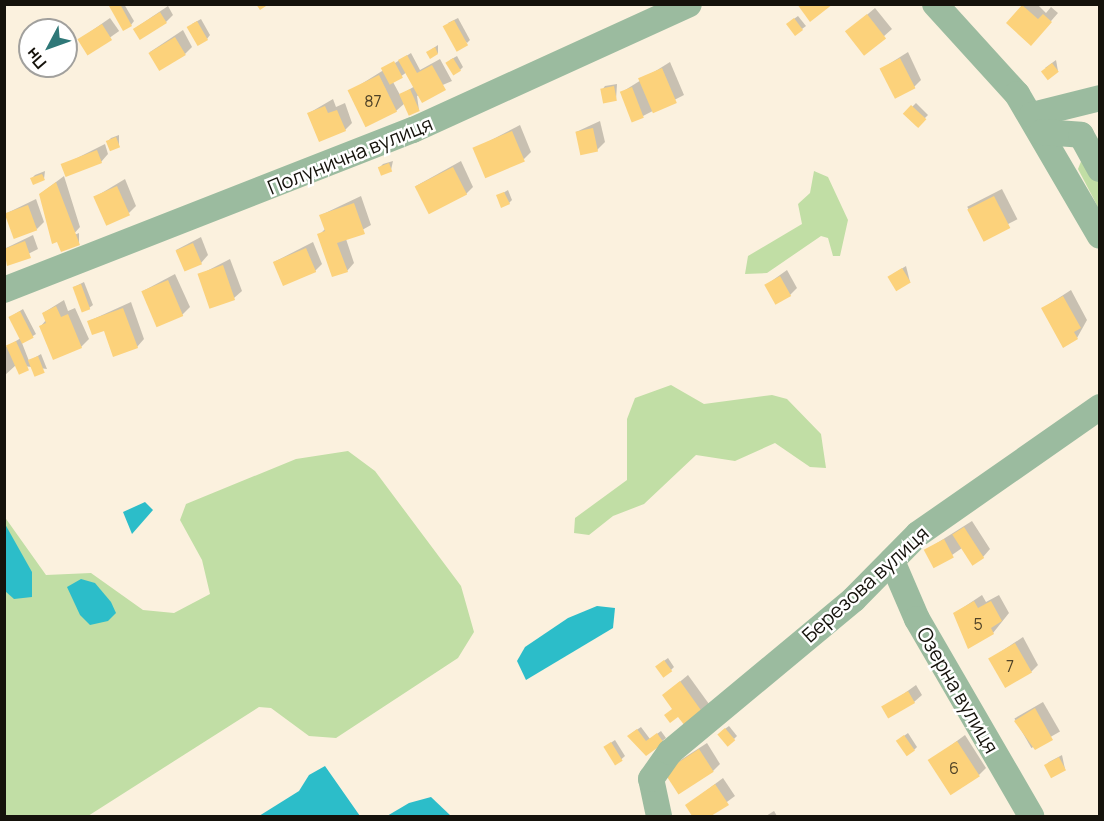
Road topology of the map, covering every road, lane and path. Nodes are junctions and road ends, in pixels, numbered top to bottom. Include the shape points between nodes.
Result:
1 (689, 4) edge
2 (935, 4) edge
3 (1100, 98) edge
4 (1037, 124) junction
5 (1090, 136) edge
6 (1100, 169) edge
7 (1100, 236) edge
8 (4, 290) edge
9 (1100, 407) edge
10 (892, 561) junction
11 (659, 816) edge
12 (1030, 816) edge

1 - 8 street, Полунична вулиця via 413,130
2 - 4 street via 979,46
3 - 4 street
4 - 5 street
4 - 7 street
5 - 6 street
9 - 10 street, Березова вулиця via 964,498
10 - 11 street, Березова вулиця via 662,761 650,785
10 - 12 street, Озерна вулиця via 921,627

